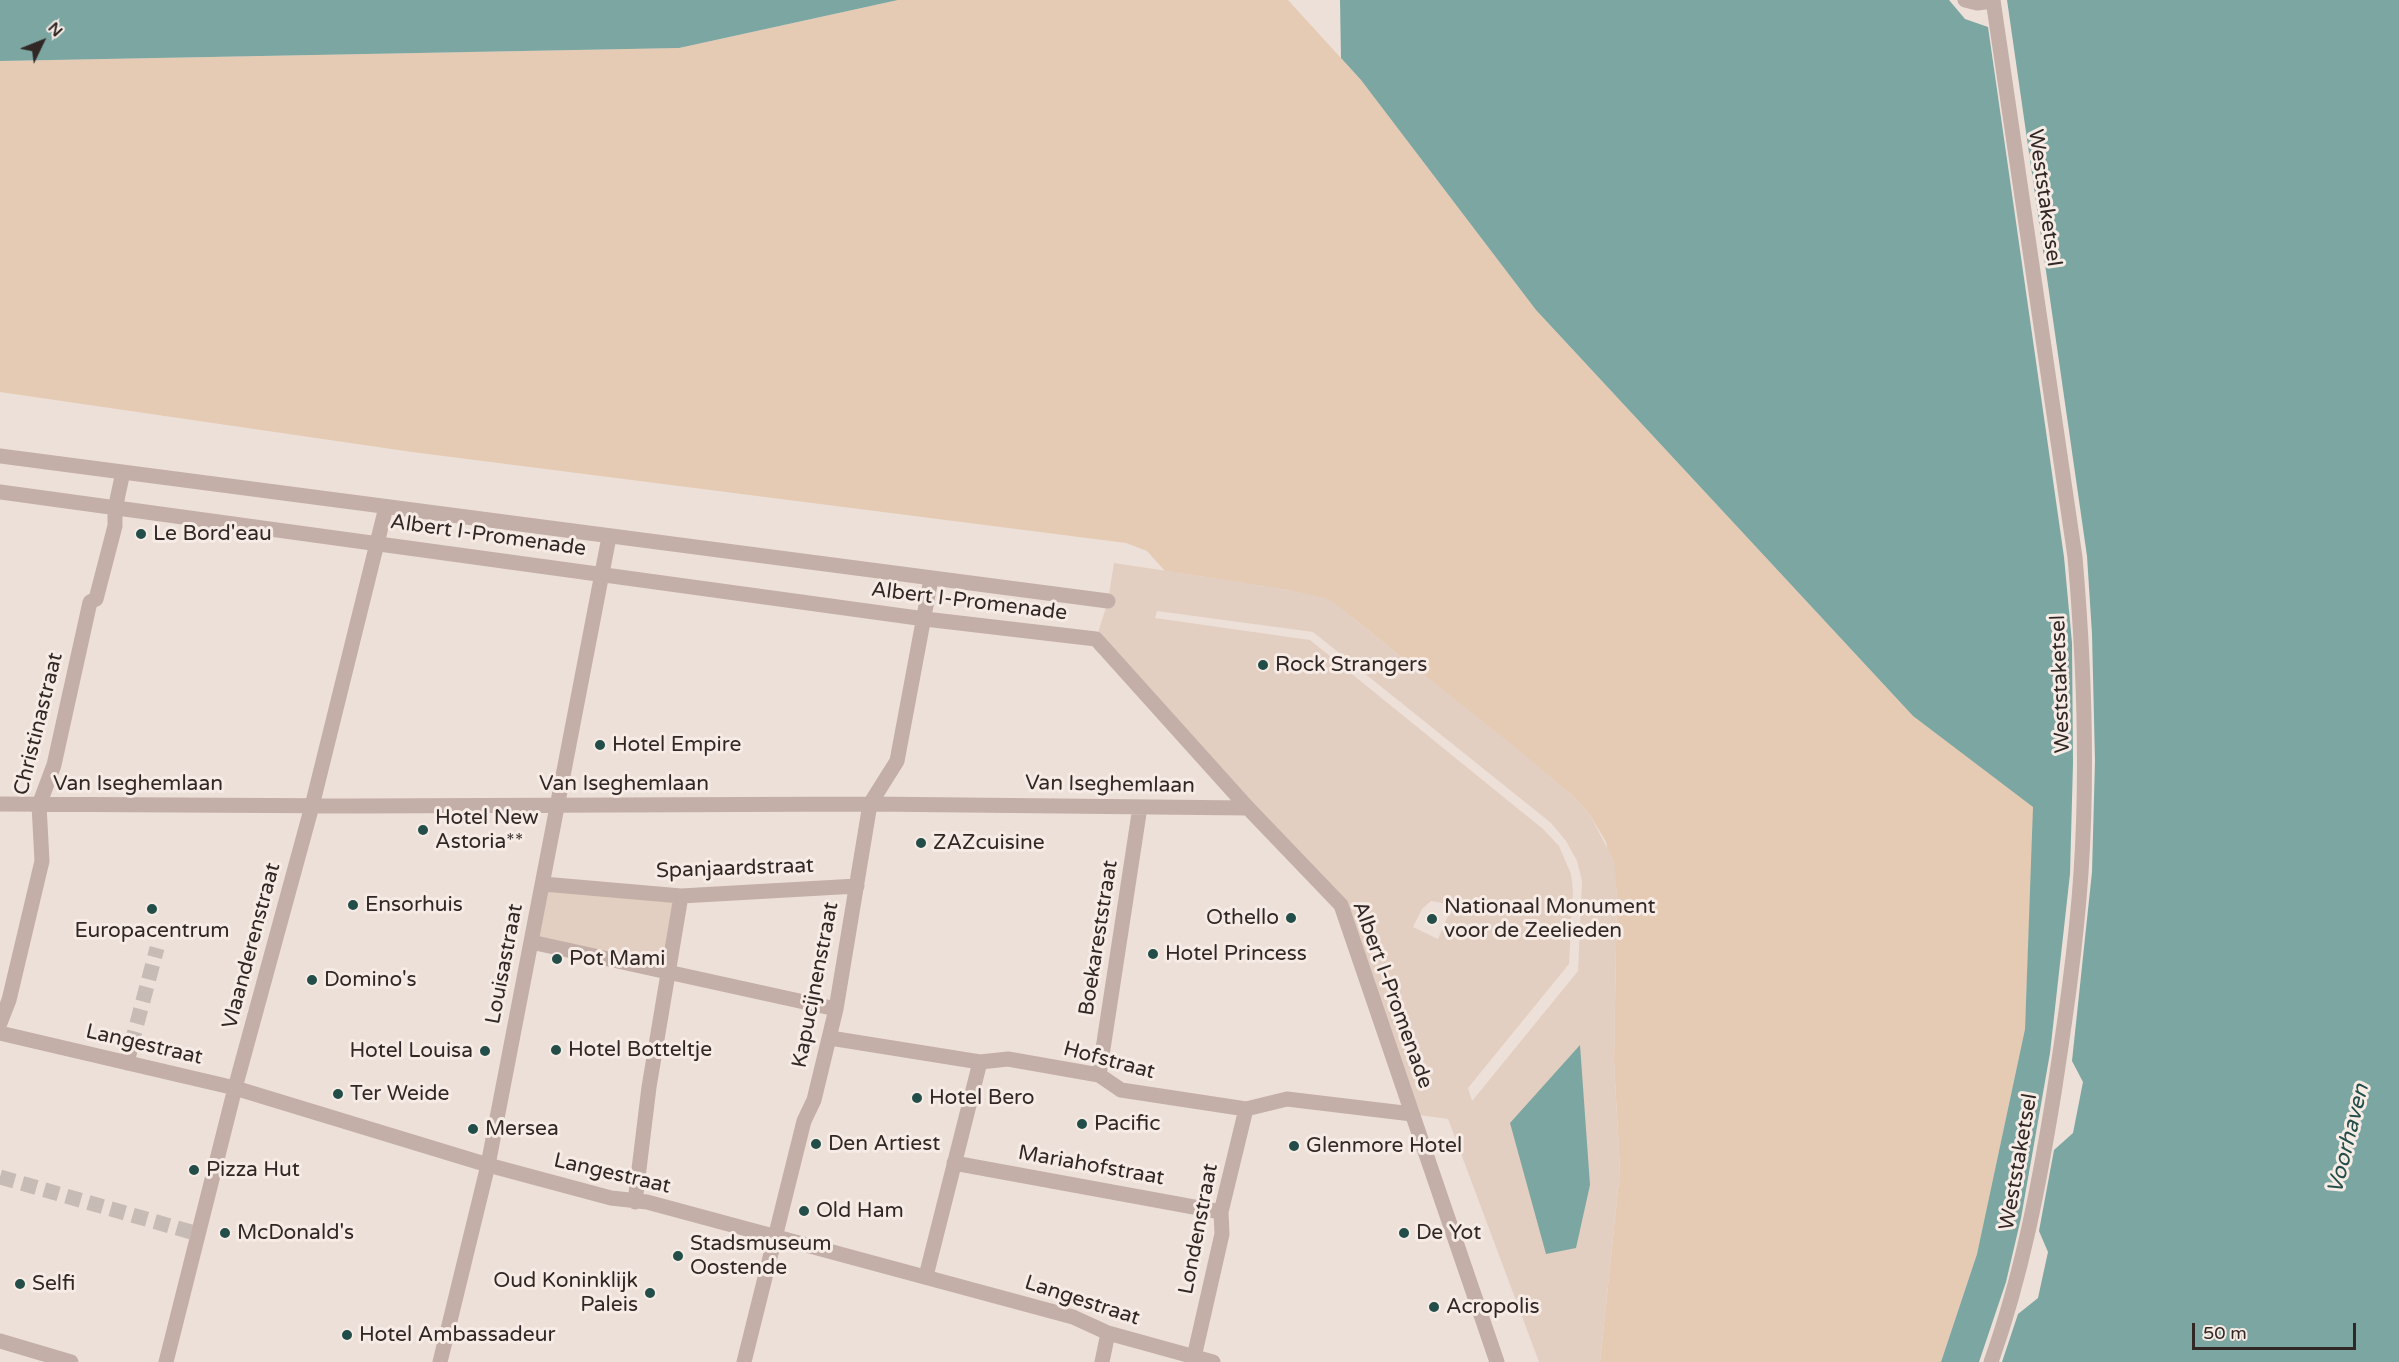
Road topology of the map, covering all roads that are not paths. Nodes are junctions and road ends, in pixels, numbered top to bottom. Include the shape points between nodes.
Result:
1 (1965, 0) edge
2 (1993, 0) edge
3 (0, 456) edge
4 (123, 472) junction
5 (0, 492) edge
6 (386, 507) junction
7 (115, 509) junction
8 (609, 537) junction
9 (378, 542) junction
10 (603, 573) junction
11 (931, 579) junction
12 (1107, 602) dead end
13 (925, 619) junction
14 (0, 804) edge
15 (870, 804) junction
16 (39, 805) junction
17 (558, 805) junction
18 (312, 806) junction
19 (1140, 807) junction
20 (1248, 808) junction
21 (543, 884) junction
22 (857, 886) junction
23 (681, 896) junction
24 (531, 942) junction
25 (669, 971) junction
26 (836, 1009) junction
27 (0, 1023) edge
28 (0, 1033) edge
29 (830, 1038) junction
30 (131, 1046) tunnel mouth
31 (980, 1062) junction
32 (127, 1063) junction
33 (1099, 1075) junction
34 (235, 1088) junction
35 (1246, 1109) junction
36 (1412, 1114) junction
37 (954, 1162) junction
38 (488, 1165) junction
39 (635, 1202) junction
40 (1221, 1212) junction
41 (775, 1236) junction
42 (926, 1276) junction
43 (1108, 1333) junction
44 (0, 1341) edge
45 (1194, 1357) junction
46 (71, 1362) edge
47 (166, 1362) edge
48 (440, 1362) edge
49 (744, 1362) edge
50 (1101, 1362) edge
51 (1213, 1362) edge
52 (1497, 1362) edge
53 (1991, 1362) edge

1 - 2 street, Weststaketsel
2 - 53 street, Weststaketsel via 2075,556 2082,638 2084,762 2081,873 2061,1047 2023,1258
3 - 4 street, Albert I-Promenade
4 - 6 street, Albert I-Promenade
4 - 7 street, Christinastraat
5 - 7 street, Albert I-Promenade
6 - 8 street, Albert I-Promenade
6 - 9 street, Vlaanderenstraat
7 - 9 street, Albert I-Promenade
7 - 16 street, Christinastraat via 115,526 96,599 90,602 54,765
8 - 10 street, Louisastraat
8 - 11 street, Albert I-Promenade
9 - 10 street, Albert I-Promenade
9 - 18 street, Vlaanderenstraat
10 - 13 street, Albert I-Promenade
10 - 17 street, Louisastraat
11 - 12 street, Albert I-Promenade
11 - 13 street, Kapucijnenstraat
13 - 15 street, Kapucijnenstraat via 897,761
13 - 20 street, Albert I-Promenade via 1096,639
14 - 16 street, Van Iseghemlaan
15 - 17 street, Van Iseghemlaan
15 - 19 street, Van Iseghemlaan
15 - 22 street, Kapucijnenstraat
16 - 18 street, Van Iseghemlaan
16 - 27 street, Christinastraat via 42,861
17 - 18 street, Van Iseghemlaan
17 - 21 street, Louisastraat
18 - 34 street, Vlaanderenstraat
19 - 20 street, Van Iseghemlaan
19 - 33 street, Boekareststraat
20 - 36 street, Albert I-Promenade via 1341,905
21 - 23 street, Spanjaardstraat
21 - 24 street, Louisastraat
22 - 23 street, Spanjaardstraat
22 - 26 street, Kapucijnenstraat
23 - 25 street
24 - 25 street
24 - 38 street, Louisastraat
25 - 26 street
25 - 39 street
26 - 29 street, Kapucijnenstraat
28 - 32 street, Langestraat
29 - 31 street, Hofstraat
29 - 41 street, Kapucijnenstraat
30 - 32 street
31 - 33 street, Hofstraat via 1008,1059
31 - 37 street
32 - 34 street, Langestraat
33 - 35 street, Hofstraat via 1122,1090
34 - 38 street, Langestraat
34 - 47 street, Vlaanderenstraat
35 - 36 street, Hofstraat via 1287,1099
35 - 40 street, Londenstraat
36 - 52 street, Albert I-Promenade
37 - 40 street, Mariahofstraat
37 - 42 street
38 - 39 street, Langestraat
38 - 48 street, Louisastraat
39 - 41 street, Langestraat
40 - 45 street, Londenstraat via 1222,1234
41 - 42 street, Langestraat
41 - 49 street, Kapucijnenstraat
42 - 43 street, Langestraat via 1073,1317
43 - 45 street, Langestraat
43 - 50 street
44 - 46 street
45 - 51 street, Langestraat

